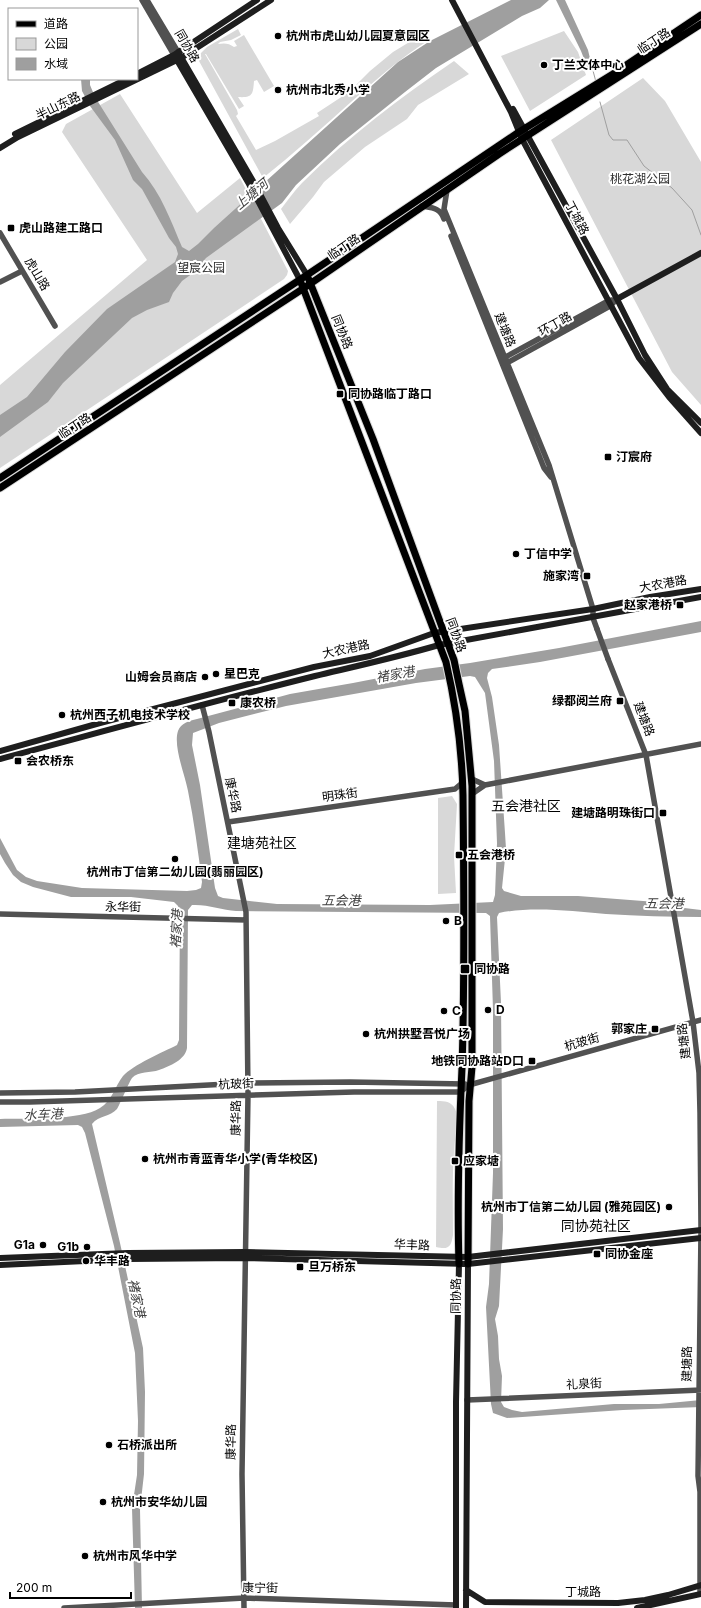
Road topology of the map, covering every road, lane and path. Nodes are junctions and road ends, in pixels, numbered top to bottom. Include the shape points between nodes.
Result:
1 (142, 0) edge
2 (147, 0) edge
3 (257, 0) edge
4 (270, 0) edge
5 (454, 0) edge
6 (701, 15) edge
7 (701, 24) edge
8 (178, 56) junction
9 (138, 74) edge
10 (138, 76) edge
11 (125, 80) edge
12 (130, 80) edge
13 (106, 92) junction
14 (86, 102) junction
15 (522, 130) junction
16 (525, 138) junction
17 (0, 143) edge
18 (0, 148) edge
19 (447, 190) junction
20 (422, 206) junction
21 (276, 229) junction
22 (0, 233) edge
23 (701, 253) edge
24 (22, 271) junction
25 (307, 275) junction
26 (300, 280) junction
27 (0, 282) edge
28 (310, 283) junction
29 (304, 288) junction
30 (616, 299) junction
31 (609, 304) junction
32 (55, 326) dead end
33 (503, 361) junction
34 (701, 423) edge
35 (701, 433) edge
36 (0, 478) edge
37 (0, 488) edge
38 (701, 589) edge
39 (701, 597) edge
40 (593, 609) junction
41 (593, 618) junction
42 (443, 632) junction
43 (434, 633) junction
44 (448, 644) junction
45 (438, 645) junction
46 (202, 705) junction
47 (701, 744) edge
48 (0, 751) edge
49 (646, 755) junction
50 (0, 760) edge
51 (472, 779) junction
52 (462, 783) junction
53 (485, 786) junction
54 (455, 789) junction
55 (472, 794) junction
56 (462, 795) junction
57 (228, 822) junction
58 (0, 914) edge
59 (246, 920) junction
60 (701, 1020) edge
61 (693, 1022) junction
62 (247, 1083) junction
63 (461, 1083) junction
64 (470, 1085) junction
65 (460, 1092) junction
66 (0, 1093) edge
67 (248, 1094) junction
68 (0, 1102) edge
69 (701, 1230) edge
70 (701, 1238) edge
71 (245, 1255) junction
72 (507, 1256) junction
73 (113, 1257) junction
74 (0, 1258) edge
75 (459, 1261) junction
76 (468, 1261) junction
77 (0, 1265) edge
78 (699, 1390) edge
79 (467, 1400) junction
80 (700, 1551) edge
81 (700, 1585) edge
82 (466, 1590) junction
83 (700, 1594) edge
84 (244, 1598) junction
85 (456, 1607) edge
86 (64, 1608) edge
87 (244, 1608) edge
88 (466, 1608) edge
89 (638, 1608) edge

1 - 8 street, 同协路
2 - 8 street, 同协路
3 - 8 main road, 半山东路
4 - 8 main road, 半山东路
5 - 15 main road, 丁城路
6 - 15 main road, 临丁路 via 613,74
7 - 16 main road, 临丁路
8 - 9 main road, 半山东路
8 - 10 main road, 半山东路
8 - 21 main road, 同协路
11 - 13 main road, 半山东路
12 - 13 main road, 半山东路
13 - 14 main road, 半山东路
14 - 17 main road, 半山东路 via 28,127
14 - 18 main road, 半山东路
15 - 16 main road, 丁城路
15 - 25 main road, 临丁路
16 - 19 main road, 临丁路
16 - 30 main road, 丁城路
16 - 31 main road, 丁城路
19 - 20 main road, 临丁路
19 - 33 street, 建塘路 via 444,209
20 - 28 main road, 临丁路
20 - 33 street, 建塘路 via 442,213
21 - 25 main road, 同协路
21 - 26 main road, 同协路
22 - 24 street, 虎山路
23 - 30 main road, 环丁路
24 - 27 street
24 - 32 street, 虎山路
25 - 26 main road, 临丁路
25 - 28 main road, 同协路
26 - 29 main road, 同协路
26 - 36 main road, 临丁路
28 - 29 main road, 临丁路
28 - 42 main road, 同协路 via 373,439
29 - 37 main road, 临丁路
29 - 43 main road, 同协路
30 - 31 street, 环丁路
30 - 34 main road, 丁城路 via 645,355 667,389
31 - 33 street, 环丁路
31 - 35 main road, 丁城路 via 639,358
33 - 40 street, 建塘路 via 549,465
38 - 40 main road, 大农港路
39 - 41 main road, 大农港路
40 - 41 street, 建塘路
40 - 42 main road, 大农港路
41 - 44 main road, 大农港路
41 - 49 street, 建塘路, bridge
42 - 43 main road, 大农港路
42 - 44 main road, 同协路
43 - 45 main road, 同协路
43 - 48 main road, 大农港路 via 370,656 314,667
44 - 45 main road, 大农港路
44 - 51 main road, 同协路 via 465,711
45 - 46 main road, 大农港路
45 - 52 main road, 同协路 via 446,662 451,686
46 - 50 main road, 大农港路
46 - 57 street, 康华路
47 - 49 street
49 - 53 street
49 - 61 street, 建塘路
51 - 53 street
51 - 55 main road, 同协路
52 - 54 street
52 - 56 main road, 同协路
53 - 55 street
54 - 56 street
54 - 57 street, 明珠街
55 - 64 main road, 同协路
56 - 63 main road, 同协路
57 - 59 street, 康华路 via 245,901
58 - 59 street, 永华街
59 - 62 street, 康华路
60 - 61 street, 杭玻街
61 - 64 street, 杭玻街
61 - 69 street, 建塘路 via 699,1072
62 - 63 street, 杭玻街
62 - 66 street, 杭玻街
62 - 67 street, 康华路
63 - 64 street, 杭玻街
63 - 65 main road, 同协路
64 - 65 street, 杭玻街
64 - 76 main road, 同协路
65 - 67 street, 杭玻街
65 - 75 main road, 同协路
67 - 68 street, 杭玻街
67 - 71 street, 康华路
69 - 70 street, 建塘路
69 - 72 main road, 华丰路
70 - 72 main road, 华丰路
70 - 78 street, 建塘路
71 - 73 main road, 华丰路
71 - 75 main road, 华丰路
71 - 84 street, 康华路 via 242,1474
72 - 76 main road, 华丰路
73 - 74 main road, 华丰路
73 - 77 main road, 华丰路
75 - 76 main road, 华丰路
75 - 85 main road, 同协路
76 - 79 main road, 同协路
78 - 79 street, 礼泉街
78 - 80 street, 建塘路
79 - 82 main road, 同协路
80 - 81 street, 建塘路
81 - 82 main road, 丁城路 via 645,1600 618,1603 485,1602
81 - 83 street, 建塘路
82 - 88 main road, 同协路
83 - 89 main road
84 - 85 street, 康宁街
84 - 86 street, 康宁街
84 - 87 street, 康华路

